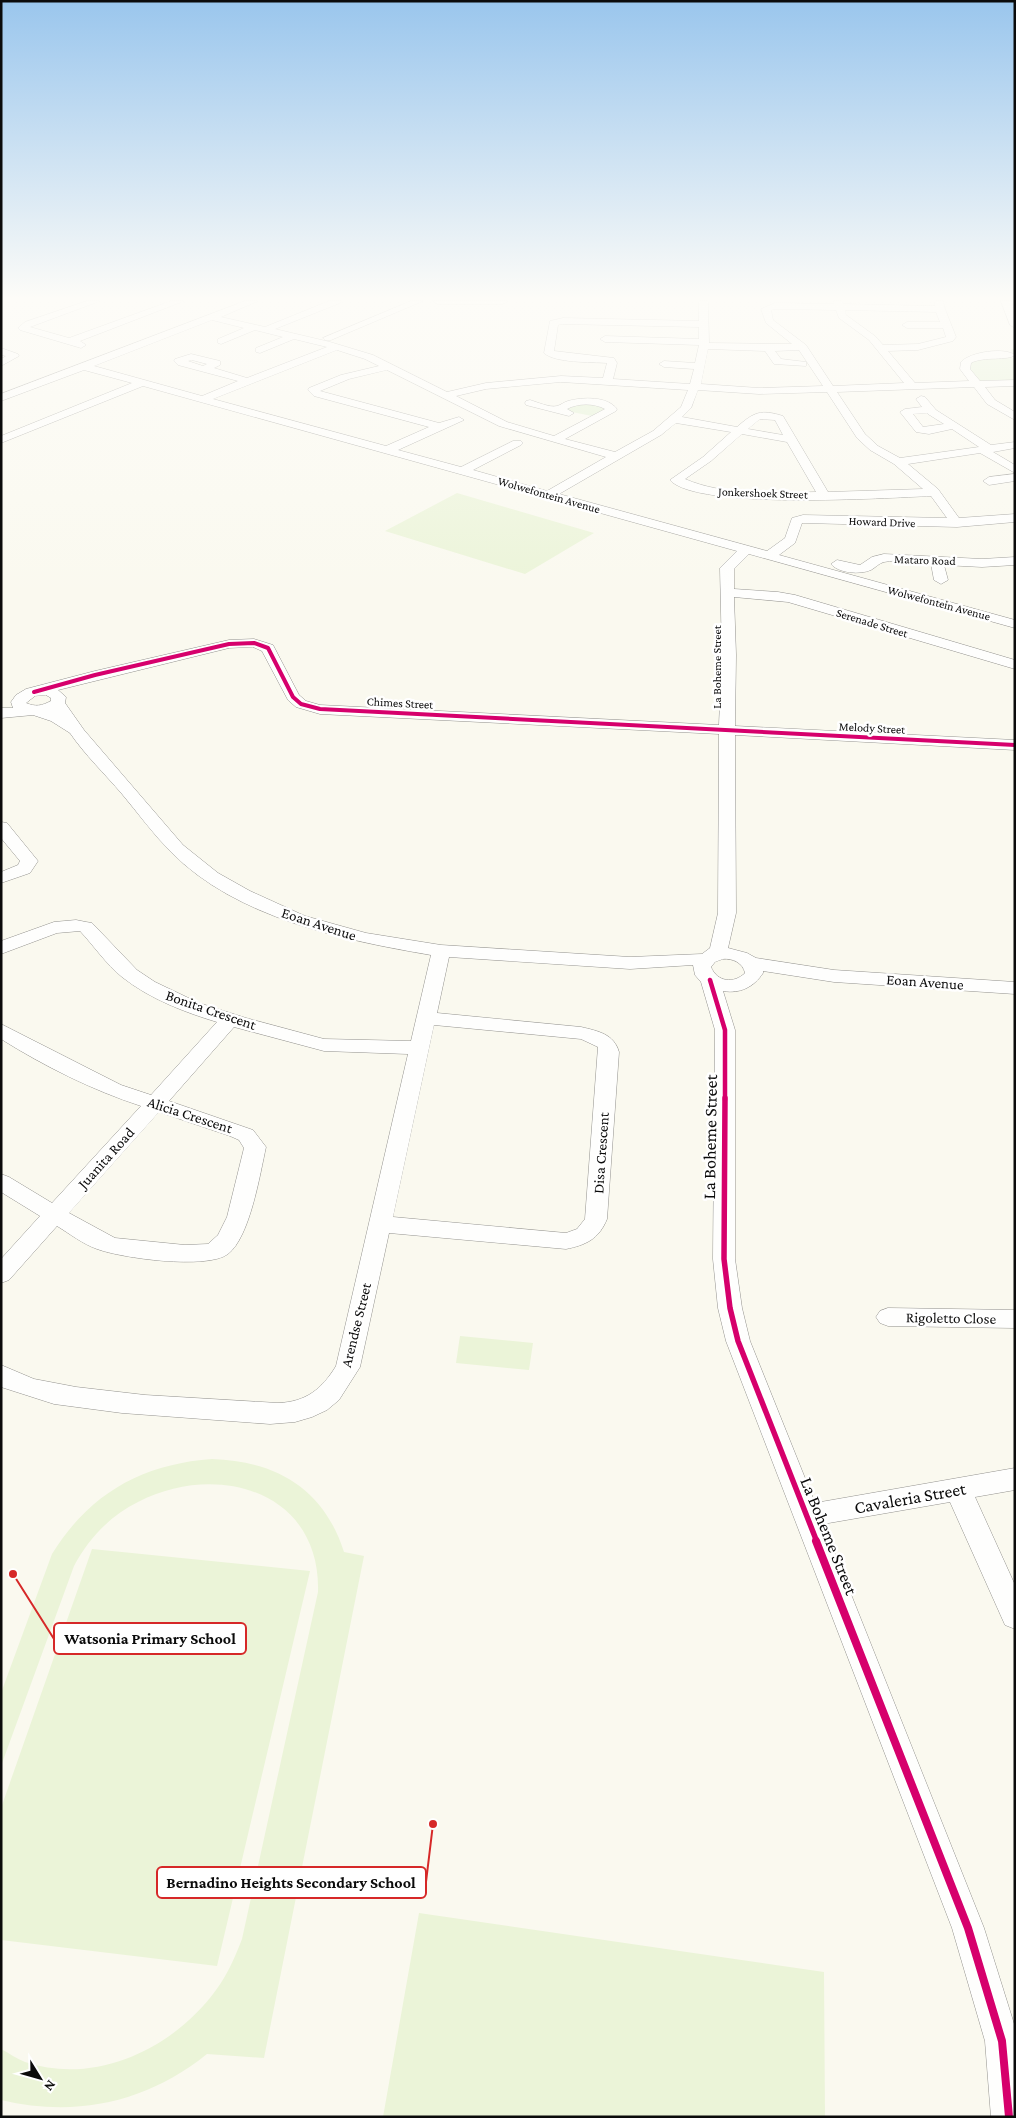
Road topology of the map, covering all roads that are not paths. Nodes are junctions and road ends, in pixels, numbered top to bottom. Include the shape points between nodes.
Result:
1 (98, 400) edge
2 (206, 400) edge
3 (342, 400) edge
4 (349, 400) edge
5 (456, 400) edge
6 (689, 400) edge
7 (837, 400) edge
8 (923, 400) edge
9 (988, 400) edge
10 (346, 401) junction
11 (530, 403) dead end
12 (82, 406) junction
13 (929, 409) junction
14 (558, 410) junction
15 (102, 412) dead end
16 (1015, 417) edge
17 (594, 419) junction
18 (674, 419) junction
19 (459, 420) dead end
20 (439, 426) junction
21 (953, 426) junction
22 (27, 429) junction
23 (740, 430) junction
24 (48, 435) dead end
25 (789, 439) junction
26 (1, 440) edge
27 (555, 440) junction
28 (517, 443) dead end
29 (1015, 444) edge
30 (985, 449) junction
31 (388, 450) junction
32 (616, 456) junction
33 (898, 462) junction
34 (1015, 470) edge
35 (462, 471) junction
36 (1015, 477) edge
37 (989, 481) dead end
38 (934, 492) junction
39 (548, 495) junction
40 (824, 496) junction
41 (1013, 520) edge
42 (957, 523) junction
43 (780, 548) junction
44 (747, 550) junction
45 (769, 556) junction
46 (936, 561) junction
47 (1013, 562) edge
48 (941, 580) dead end
49 (726, 593) junction
50 (1015, 624) edge
51 (1015, 665) edge
52 (109, 673) junction
53 (27, 695) junction
54 (59, 700) junction
55 (1, 706) edge
56 (33, 711) junction
57 (1, 713) edge
58 (728, 731) junction
59 (78, 733) junction
60 (1015, 745) edge
61 (1, 827) edge
62 (1, 878) edge
63 (727, 913) junction
64 (1, 948) edge
65 (441, 951) junction
66 (709, 968) junction
67 (747, 972) junction
68 (1015, 988) edge
69 (425, 1018) junction
70 (231, 1019) junction
71 (1, 1030) edge
72 (725, 1030) junction
73 (419, 1048) junction
74 (155, 1104) junction
75 (1, 1182) edge
76 (55, 1214) junction
77 (379, 1224) junction
78 (1, 1274) edge
79 (888, 1317) dead end
80 (1015, 1319) edge
81 (1, 1375) edge
82 (1015, 1479) edge
83 (958, 1489) junction
84 (805, 1516) junction
85 (1015, 1616) edge
86 (1009, 2117) edge

1 - 12 street
2 - 31 street, Wolwefontein Avenue
3 - 10 street
4 - 10 street
5 - 27 street via 495,420
6 - 18 street
7 - 33 street via 860,436
8 - 13 street
9 - 16 street
10 - 20 street
11 - 14 street
12 - 15 street
12 - 22 street
13 - 21 street
13 - 21 street via 905,412 920,430
14 - 17 street
14 - 17 street via 580,402 605,404 612,408
17 - 27 street
18 - 23 street
18 - 32 street via 657,433
19 - 20 street
20 - 31 street
21 - 30 street via 986,446
22 - 24 street
22 - 26 street
23 - 25 street
23 - 25 street via 755,417 773,416 779,418
23 - 40 street, Jonkershoek Street via 707,459 676,480 722,493
25 - 40 street
27 - 32 street
28 - 35 street
29 - 30 street
30 - 33 street
30 - 34 street
31 - 35 street, Wolwefontein Avenue
32 - 39 street
33 - 38 street
35 - 39 street, Wolwefontein Avenue
36 - 37 street
38 - 40 street, Jonkershoek Street
38 - 42 street
39 - 44 street, Wolwefontein Avenue
41 - 42 street, Howard Drive
42 - 43 street, Howard Drive via 803,519 796,521 791,540
43 - 45 street, Howard Drive
43 - 46 street, Mataro Road via 853,568 866,568 882,559
44 - 45 street, Wolwefontein Avenue
44 - 49 street, La Boheme Street via 727,568
45 - 50 street, Wolwefontein Avenue
46 - 47 street, Mataro Road
46 - 48 street
49 - 51 street, Serenade Street via 790,598
49 - 58 street, La Boheme Street
52 - 53 street, Chimes Street
52 - 54 street, Chimes Street via 82,683
52 - 58 street, Chimes Street via 203,649 254,642 271,652 293,697 301,704 320,709
53 - 54 street via 50,692
53 - 55 street, Chimes Street
53 - 56 street via 18,702 19,706
54 - 56 street, Chimes Street via 45,710
54 - 59 street, Eoan Avenue
56 - 57 street
56 - 59 street, Eoan Avenue via 63,721
58 - 60 street, Melody Street
58 - 63 street, La Boheme Street
59 - 65 street, Eoan Avenue via 177,849 212,877 244,896 299,920 364,938
61 - 62 street via 29,861 20,871
63 - 66 street, La Boheme Street via 719,948
63 - 67 street, La Boheme Street
64 - 70 street, Bonita Crescent via 61,925 79,924 86,927 129,973 144,984 188,1005
65 - 66 street, Eoan Avenue
65 - 69 street, Arendse Street
66 - 67 street via 725,985
66 - 67 street via 728,954
66 - 72 street, La Boheme Street
67 - 68 street, Eoan Avenue via 776,977 834,976
67 - 72 street, La Boheme Street via 734,997
69 - 73 street, Arendse Street
69 - 77 street, Disa Crescent via 581,1033 607,1044 596,1219 588,1234 566,1241
70 - 73 street, Bonita Crescent via 324,1045
70 - 74 street, Juanita Road
71 - 74 street, Alicia Crescent via 114,1090
72 - 84 street, La Boheme Street via 724,1233 730,1308 738,1341
73 - 77 street, Arendse Street
74 - 76 street, Juanita Road
74 - 76 street, Alicia Crescent via 237,1131 256,1147 228,1240 220,1248 207,1253 114,1247
75 - 76 street
76 - 78 street, Juanita Road
77 - 81 street, Arendse Street via 348,1367 337,1387 305,1410 287,1414 94,1399 54,1394 24,1386
79 - 80 street, Rigoletto Close
82 - 83 street, Cavaleria Street
83 - 84 street, Cavaleria Street
83 - 85 street
84 - 86 street, La Boheme Street via 968,1928 1002,2041

